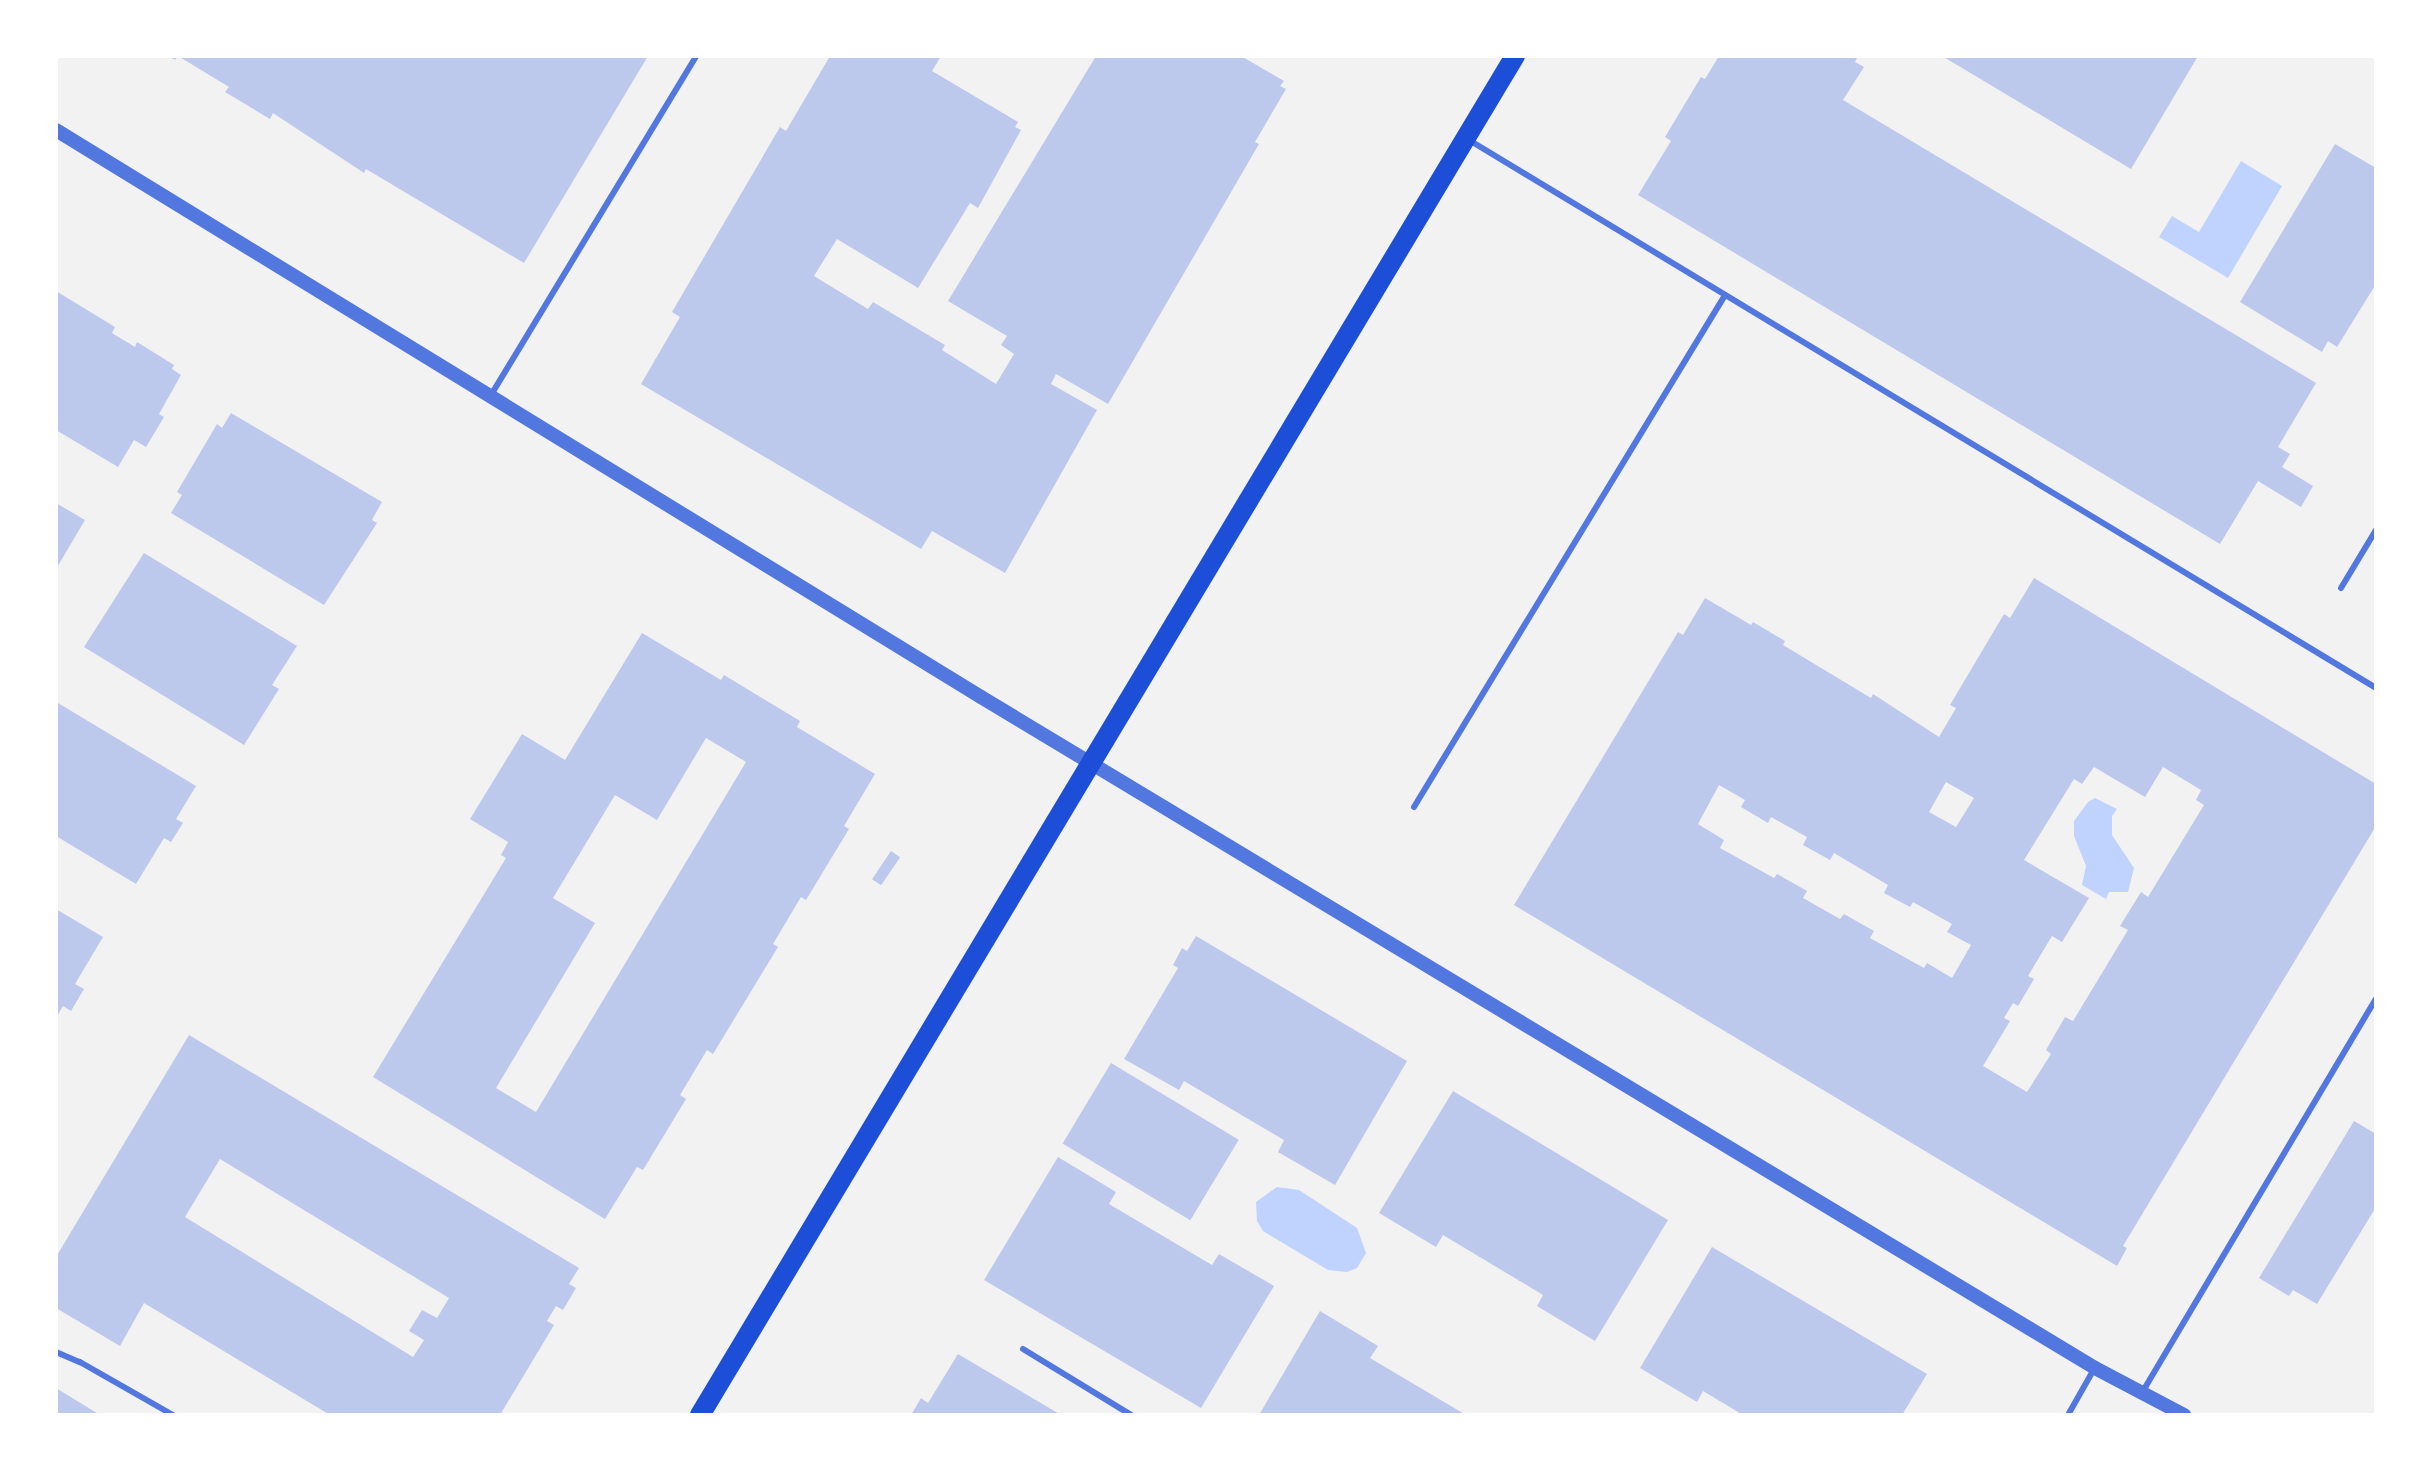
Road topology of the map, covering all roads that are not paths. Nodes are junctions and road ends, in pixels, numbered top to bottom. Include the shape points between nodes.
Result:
1 (696, 56) edge
2 (1515, 56) edge
3 (56, 130) edge
4 (1466, 138) junction
5 (1725, 295) junction
6 (491, 396) junction
7 (2376, 530) edge
8 (2341, 588) dead end
9 (2376, 688) edge
10 (1091, 763) junction
11 (1414, 807) dead end
12 (2376, 999) edge
13 (1023, 1349) dead end
14 (56, 1352) edge
15 (2095, 1368) junction
16 (2141, 1394) junction
17 (173, 1415) edge
18 (700, 1415) edge
19 (1131, 1415) edge
20 (2068, 1415) edge
21 (2184, 1415) edge

1 - 6 lane
2 - 4 main road
3 - 6 street
4 - 5 lane
4 - 10 main road
5 - 9 lane
5 - 11 lane
6 - 10 street
7 - 8 lane
10 - 15 street
10 - 18 main road
12 - 16 lane
13 - 19 lane
14 - 17 lane
15 - 16 street
15 - 20 lane
16 - 21 street

